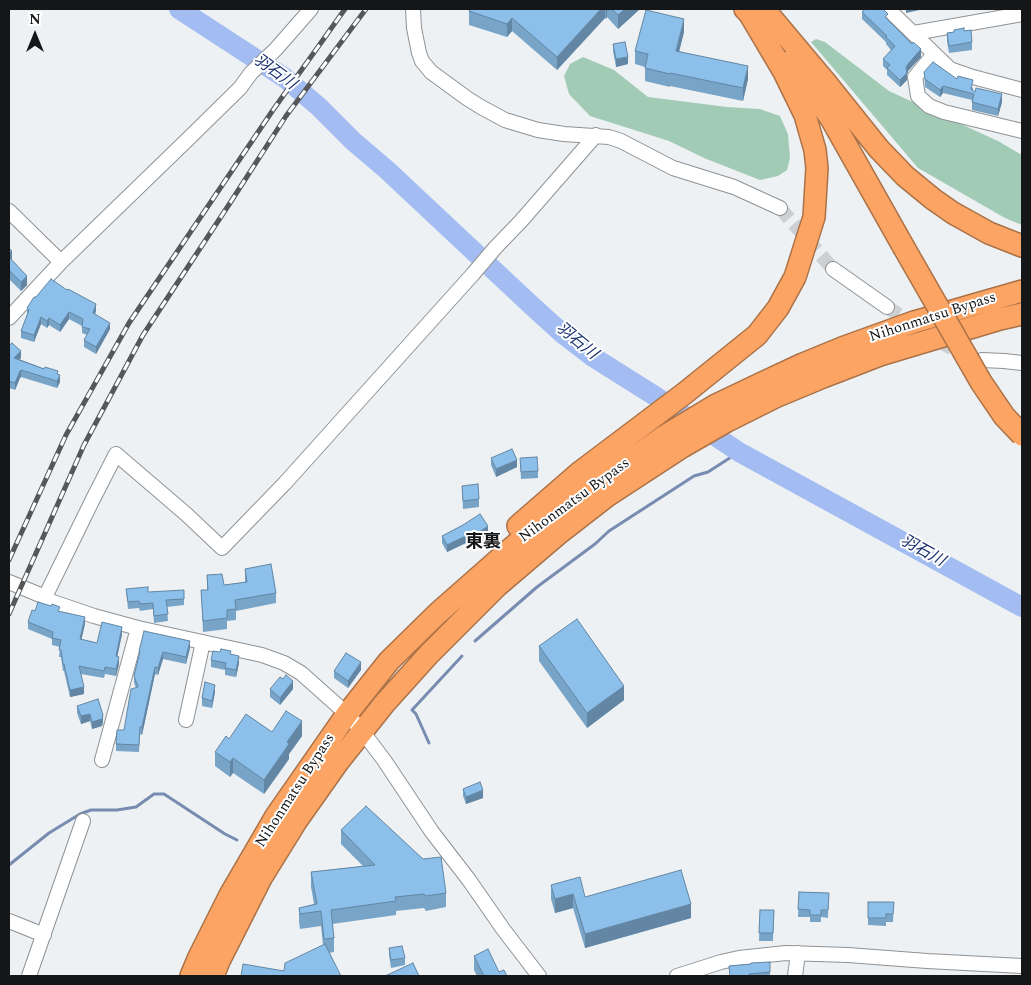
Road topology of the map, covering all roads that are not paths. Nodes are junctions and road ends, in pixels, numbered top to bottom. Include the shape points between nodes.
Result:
1 (311, 9) edge
2 (412, 9) edge
3 (745, 9) edge
4 (755, 9) edge
5 (763, 9) edge
6 (888, 9) edge
7 (1022, 14) edge
8 (914, 33) junction
9 (934, 54) junction
10 (1022, 90) edge
11 (1022, 131) edge
12 (596, 135) junction
13 (780, 208) tunnel mouth
14 (9, 211) edge
15 (908, 244) junction
16 (1022, 246) edge
17 (61, 262) junction
18 (833, 268) tunnel mouth
19 (1022, 291) edge
20 (887, 307) tunnel mouth
21 (1022, 314) edge
22 (9, 318) edge
23 (982, 360) dead end
24 (1022, 363) edge
25 (721, 413) junction
26 (1022, 421) edge
27 (1022, 435) edge
28 (9, 582) edge
29 (45, 597) junction
30 (138, 628) junction
31 (203, 642) junction
32 (389, 661) junction
33 (347, 714) junction
34 (186, 720) dead end
35 (362, 732) junction
36 (102, 760) dead end
37 (83, 821) dead end
38 (9, 921) edge
39 (44, 935) junction
40 (798, 953) junction
41 (1022, 966) edge
42 (28, 976) edge
43 (191, 976) edge
44 (213, 976) edge
45 (539, 976) edge
46 (677, 976) edge
47 (795, 976) edge

1 - 17 street via 240,88
2 - 12 street via 422,61 431,72 468,99 519,125 564,134
3 - 32 highway via 784,72 805,115 815,150 814,217 795,277 778,308 757,335 579,473 505,536 414,630
4 - 15 highway via 832,120
5 - 15 highway via 842,122
5 - 16 highway via 905,176 953,213 989,234
6 - 8 street
7 - 8 street
8 - 9 street
9 - 10 street via 957,72
9 - 11 street via 915,78 918,96 929,106
12 - 13 street via 609,136 672,168 734,187
12 - 29 street via 285,483 222,548 116,454
14 - 17 street
15 - 26 highway via 1010,408
15 - 27 highway, bridge via 981,382 1004,416
17 - 22 street
18 - 20 street
19 - 25 highway, Nihonmatsu Bypass via 914,322 842,348 803,364
21 - 25 highway, Nihonmatsu Bypass via 880,355 775,397
23 - 24 street
25 - 32 highway, Nihonmatsu Bypass via 663,437 522,539
25 - 35 highway, Nihonmatsu Bypass via 682,447 607,496 497,586 429,654
28 - 29 street
29 - 30 street via 94,616
30 - 31 street
30 - 36 street
31 - 33 street via 284,663 307,678
31 - 34 street
32 - 33 highway, Nihonmatsu Bypass
33 - 35 street
33 - 43 highway, Nihonmatsu Bypass via 276,816 230,895
35 - 44 highway, Nihonmatsu Bypass via 296,820 261,878
35 - 45 street
37 - 39 street
38 - 39 street
39 - 42 street
40 - 41 street
40 - 46 street via 739,958
40 - 47 street

